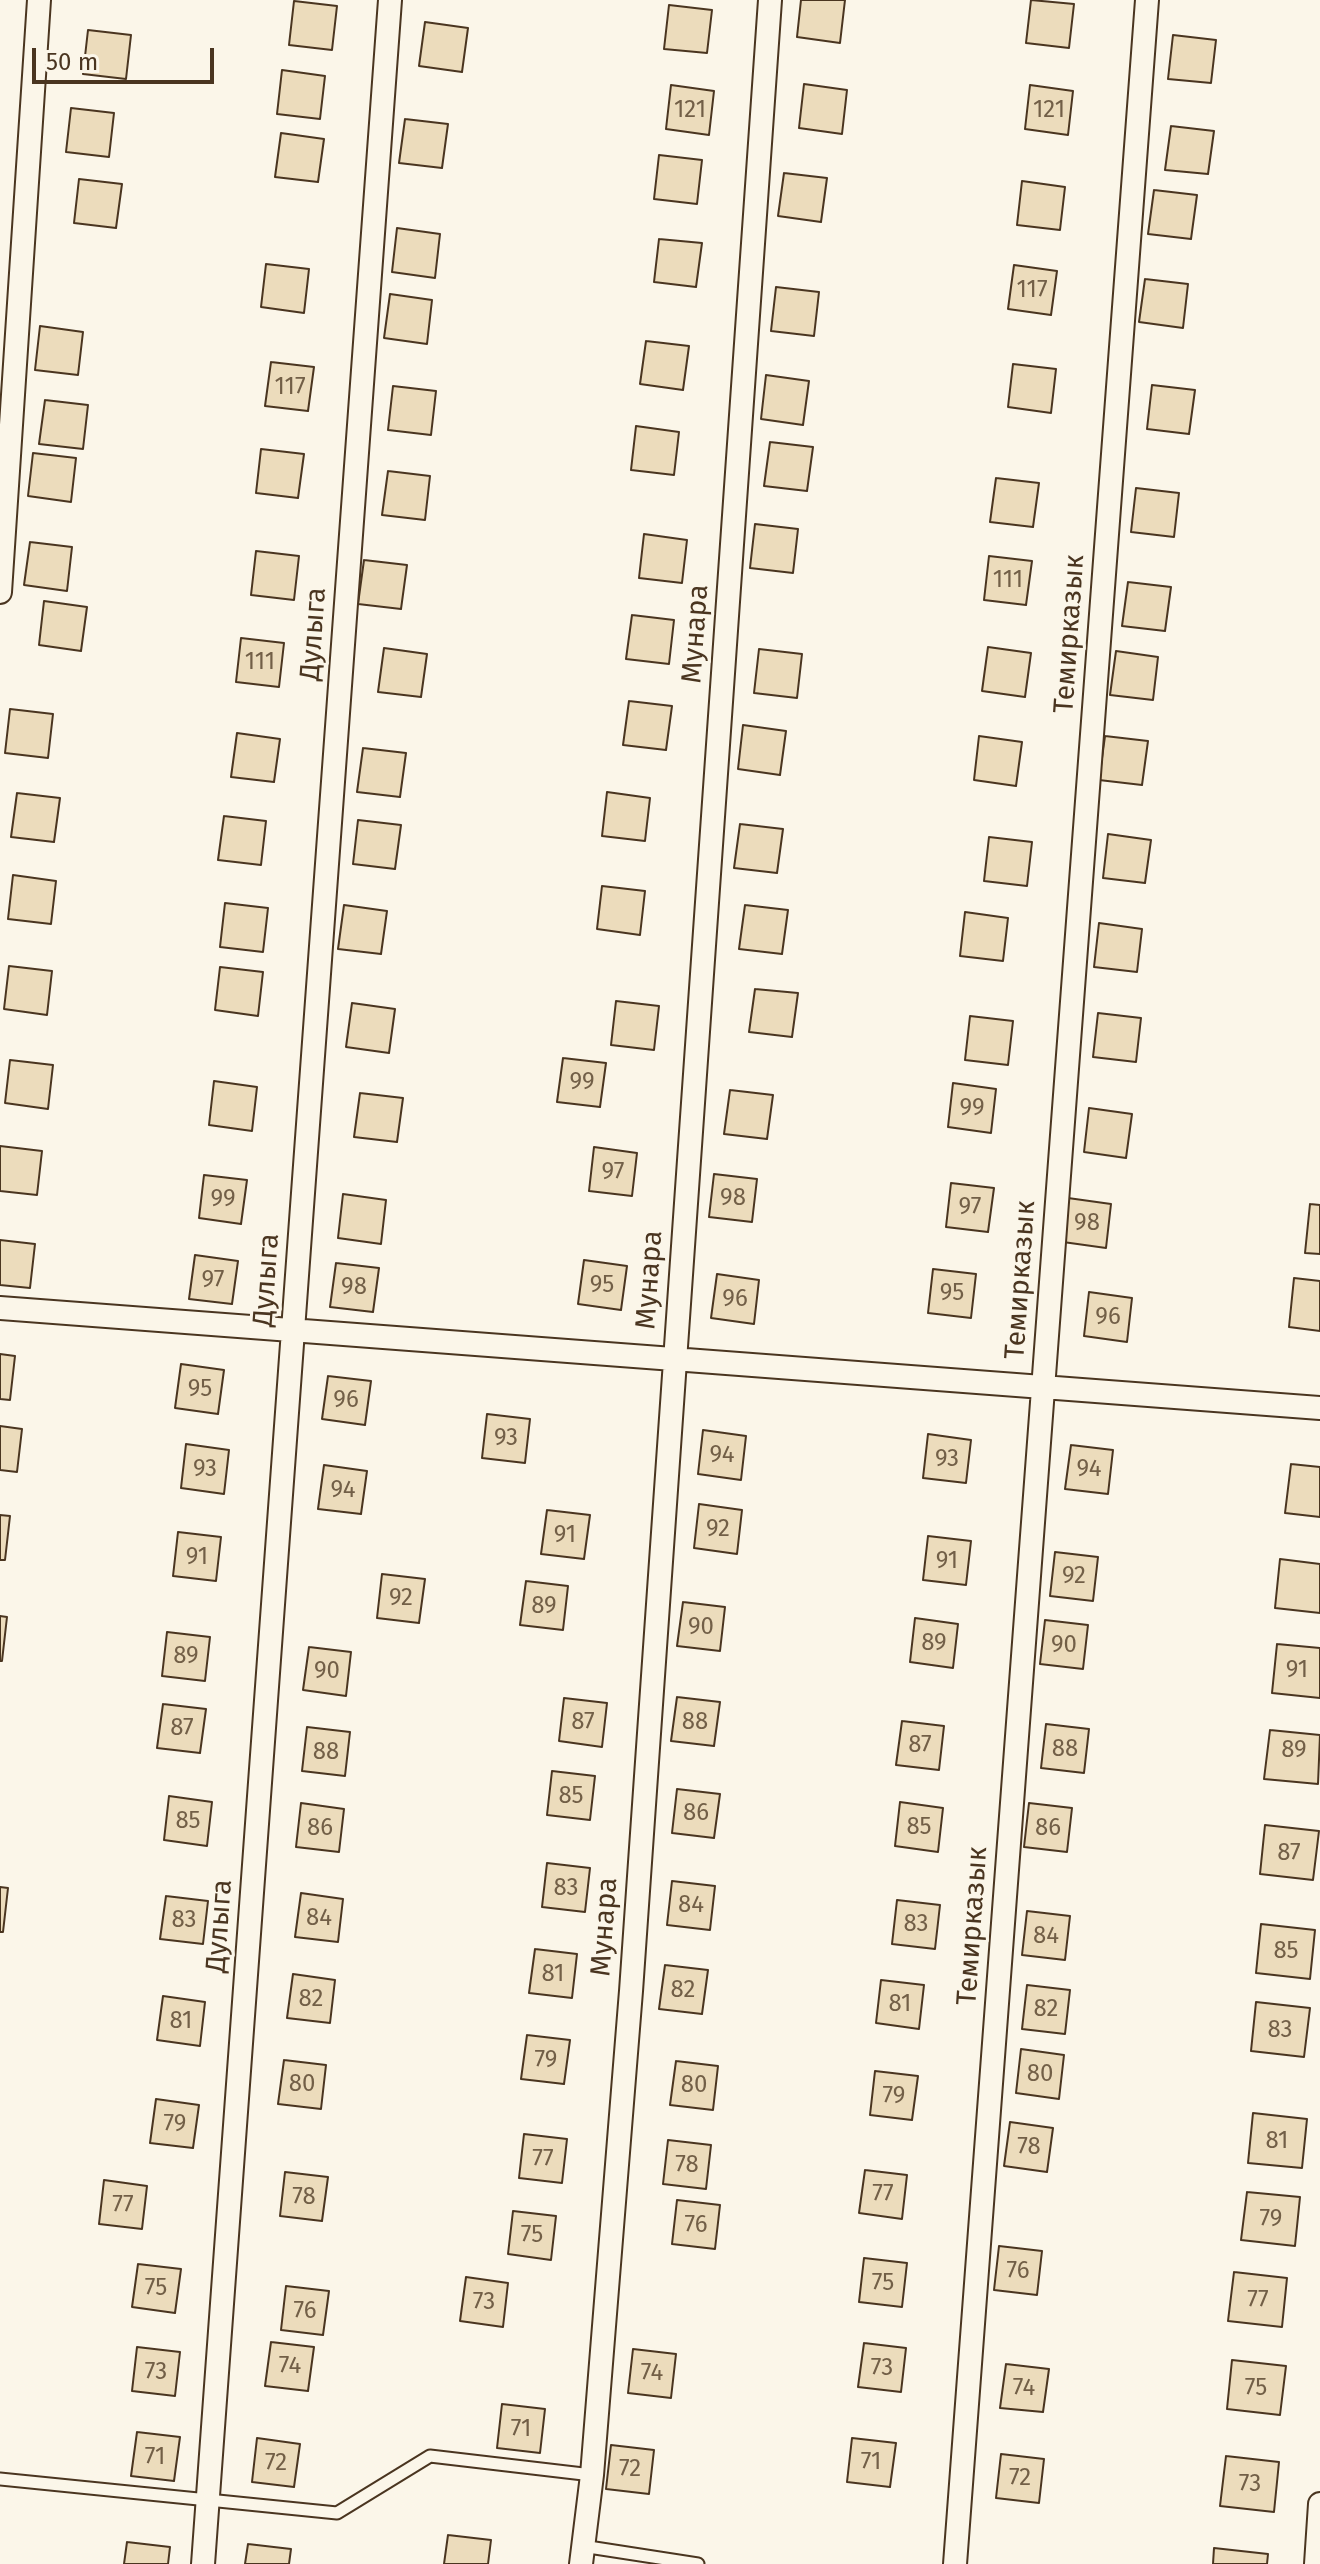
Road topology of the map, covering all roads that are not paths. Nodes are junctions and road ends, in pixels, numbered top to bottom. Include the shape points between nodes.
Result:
1 (39, 0) edge
2 (390, 0) edge
3 (770, 0) edge
4 (1147, 0) edge
5 (0, 592) edge
6 (0, 1308) edge
7 (293, 1330) junction
8 (675, 1359) junction
9 (1043, 1387) junction
10 (1320, 1408) edge
11 (592, 2475) junction
12 (0, 2479) edge
13 (208, 2500) junction
14 (1320, 2504) edge
15 (581, 2555) edge
16 (203, 2564) edge
17 (698, 2564) edge
18 (955, 2564) edge
19 (1316, 2564) edge

1 - 5 street
2 - 7 street, Дулыга
3 - 8 street, Мунара
4 - 9 street, Темирказык
6 - 7 street
7 - 8 street
7 - 13 street, Дулыга
8 - 9 street
8 - 11 street, Мунара
9 - 10 street
9 - 18 street, Темирказык
11 - 13 lane via 430,2456 337,2513
11 - 15 street, Мунара
12 - 13 lane
13 - 16 street, Дулыга
14 - 19 street
15 - 17 lane

